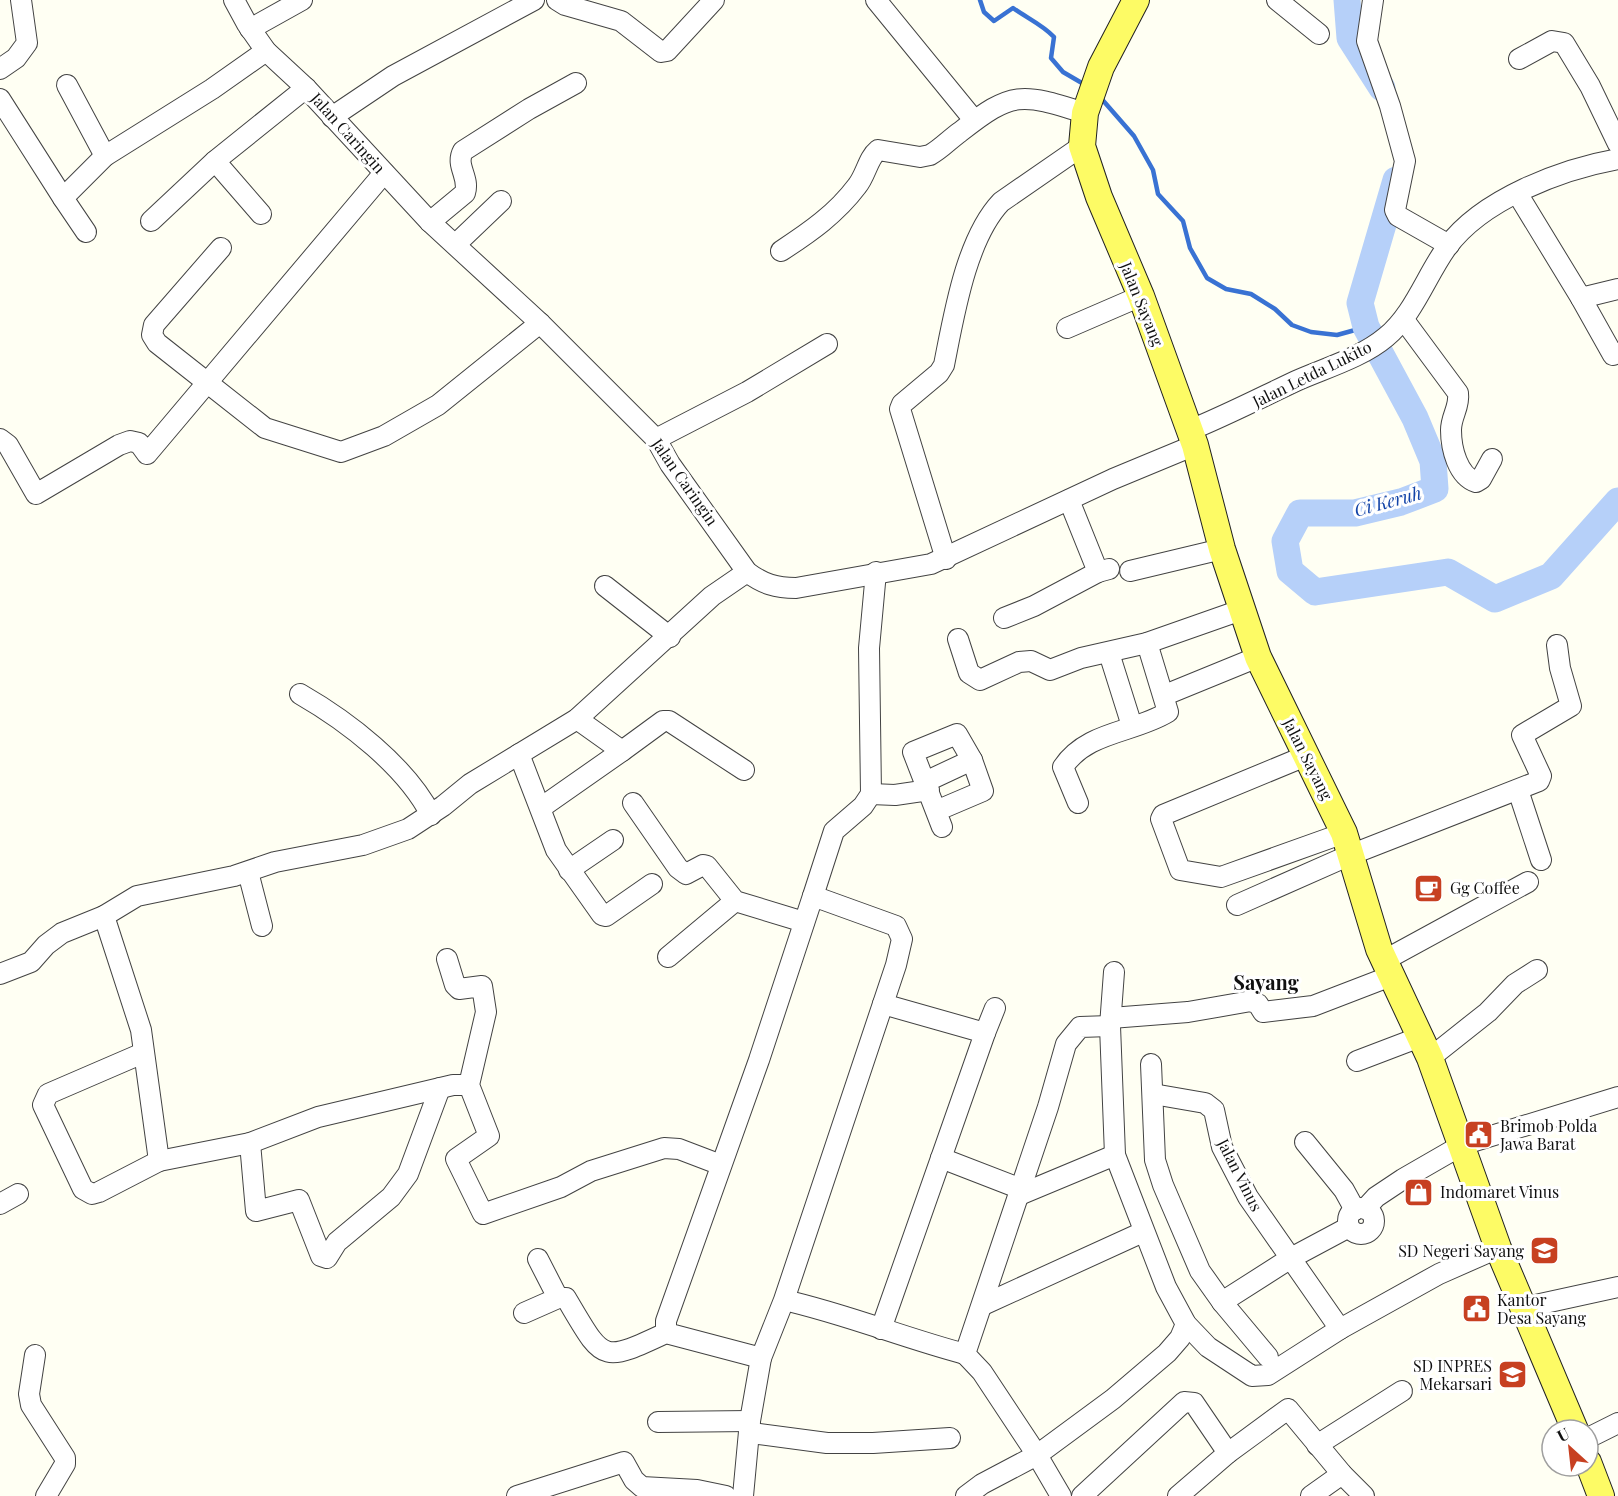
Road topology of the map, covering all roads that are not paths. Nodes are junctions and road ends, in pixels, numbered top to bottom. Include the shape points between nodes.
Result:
1 (21, 0) edge
2 (234, 0) edge
3 (302, 0) edge
4 (534, 0) edge
5 (557, 0) edge
6 (714, 0) edge
7 (876, 0) edge
8 (1136, 0) edge
9 (1276, 0) edge
10 (1373, 0) edge
11 (250, 29) junction
12 (1319, 34) dead end
13 (266, 51) junction
14 (1519, 59) dead end
15 (0, 69) edge
16 (576, 83) dead end
17 (67, 85) dead end
18 (306, 87) junction
19 (1090, 98) junction
20 (0, 99) edge
21 (332, 117) junction
22 (974, 120) junction
23 (1618, 144) edge
24 (1082, 146) junction
25 (105, 156) junction
26 (1618, 159) edge
27 (214, 161) junction
28 (384, 173) junction
29 (1517, 193) junction
30 (63, 198) junction
31 (501, 201) dead end
32 (261, 214) dead end
33 (150, 221) dead end
34 (430, 222) junction
35 (86, 232) dead end
36 (456, 244) junction
37 (1449, 245) junction
38 (221, 248) dead end
39 (781, 251) dead end
40 (1618, 289) edge
41 (1141, 296) junction
42 (1581, 298) junction
43 (1404, 320) junction
44 (540, 322) junction
45 (1067, 328) dead end
46 (827, 344) dead end
47 (1618, 353) edge
48 (206, 383) junction
49 (1191, 438) junction
50 (0, 439) edge
51 (656, 439) junction
52 (1492, 459) dead end
53 (1069, 500) junction
54 (1222, 549) junction
55 (946, 559) junction
56 (1130, 571) dead end
57 (747, 572) junction
58 (876, 572) junction
59 (605, 586) dead end
60 (1241, 610) junction
61 (1004, 618) dead end
62 (670, 637) junction
63 (958, 639) dead end
64 (1147, 643) junction
65 (1557, 645) dead end
66 (1109, 653) junction
67 (1258, 657) junction
68 (300, 694) dead end
69 (1165, 695) junction
70 (577, 719) junction
71 (1132, 726) junction
72 (622, 751) junction
73 (519, 754) junction
74 (1308, 755) junction
75 (972, 760) junction
76 (744, 770) dead end
77 (927, 786) junction
78 (1518, 790) junction
79 (871, 794) junction
80 (633, 803) dead end
81 (1078, 803) dead end
82 (542, 807) junction
83 (431, 815) junction
84 (613, 840) dead end
85 (1347, 844) junction
86 (1541, 860) dead end
87 (569, 870) junction
88 (248, 872) junction
89 (1528, 882) dead end
90 (652, 884) dead end
91 (813, 896) junction
92 (735, 901) junction
93 (1237, 905) dead end
94 (104, 915) junction
95 (804, 922) junction
96 (262, 926) dead end
97 (668, 957) dead end
98 (447, 960) dead end
99 (1387, 968) junction
100 (1537, 970) dead end
101 (1113, 972) dead end
102 (0, 974) edge
103 (883, 1004) junction
104 (995, 1008) dead end
105 (1111, 1022) junction
106 (985, 1033) junction
107 (1425, 1048) junction
108 (142, 1053) junction
109 (1357, 1061) dead end
110 (1151, 1064) dead end
111 (469, 1085) junction
112 (440, 1088) junction
113 (1154, 1094) junction
114 (1618, 1097) edge
115 (1618, 1105) edge
116 (1305, 1142) dead end
117 (250, 1143) junction
118 (1459, 1151) junction
119 (1115, 1155) junction
120 (941, 1158) junction
121 (159, 1161) junction
122 (720, 1165) junction
123 (1020, 1192) junction
124 (18, 1194) dead end
125 (0, 1204) edge
126 (1356, 1215) junction
127 (1143, 1232) junction
128 (1498, 1248) junction
129 (1291, 1258) junction
130 (538, 1259) dead end
131 (1618, 1287) edge
132 (558, 1298) junction
133 (784, 1300) junction
134 (1222, 1302) junction
135 (983, 1305) junction
136 (1522, 1308) junction
137 (524, 1313) dead end
138 (1186, 1324) junction
139 (881, 1329) junction
140 (1340, 1329) junction
141 (668, 1332) junction
142 (34, 1354) dead end
143 (966, 1354) junction
144 (1268, 1357) dead end
145 (761, 1358) junction
146 (1402, 1390) dead end
147 (1570, 1418) edge
148 (658, 1422) dead end
149 (1618, 1424) edge
150 (750, 1427) junction
151 (1600, 1432) edge
152 (950, 1438) dead end
153 (1317, 1445) junction
154 (1228, 1453) junction
155 (1037, 1455) junction
156 (1342, 1474) junction
157 (1594, 1478) edge
158 (46, 1496) edge
159 (517, 1496) edge
160 (726, 1496) edge
161 (743, 1496) edge
162 (966, 1496) edge
163 (1061, 1496) edge
164 (1082, 1496) edge
165 (1178, 1496) edge
166 (1311, 1496) edge
167 (1365, 1496) edge
168 (1601, 1496) edge

1 - 15 street via 27,43 16,58
2 - 11 street, Jalan Caringin
3 - 11 street
4 - 21 street via 393,76
5 - 6 street via 621,21 661,52 667,51
7 - 22 street
8 - 19 main road
9 - 12 street
10 - 37 street via 1367,41 1405,160 1395,210 1398,216
11 - 13 street, Jalan Caringin
13 - 18 street, Jalan Caringin
13 - 25 street
14 - 23 street via 1552,41 1564,43
16 - 34 street via 463,151 459,165 467,182 465,193
17 - 25 street
18 - 21 street, Jalan Caringin
18 - 27 street
19 - 22 street via 1051,102 1018,97
19 - 24 main road, Jalan Sayang
20 - 30 street
21 - 28 street, Jalan Caringin
22 - 39 street via 930,155 878,150 857,187 826,220
24 - 41 main road, Jalan Sayang via 1109,224
24 - 55 street via 993,210 959,295 944,365 900,409
25 - 30 street
26 - 29 street, Jalan Letda Lukito via 1587,165
27 - 32 street
27 - 33 street
28 - 34 street, Jalan Caringin
28 - 48 street
29 - 37 street, Jalan Letda Lukito via 1488,209
29 - 42 street
30 - 35 street
31 - 36 street
34 - 36 street, Jalan Caringin
36 - 44 street, Jalan Caringin
37 - 43 street, Jalan Letda Lukito
38 - 48 street via 154,325 152,335
40 - 42 street
41 - 45 street
41 - 49 main road, Jalan Sayang
42 - 47 street via 1613,355
43 - 49 street, Jalan Letda Lukito via 1385,338
43 - 52 street via 1458,393 1458,408 1450,430 1463,475 1476,482
44 - 48 street via 438,405 384,436 341,452 265,428
44 - 51 street, Jalan Caringin
46 - 51 street via 747,392
48 - 50 street via 147,454 139,443 130,441 36,494 9,445
49 - 53 street, Jalan Caringin
49 - 54 main road, Jalan Sayang
51 - 57 street, Jalan Caringin
53 - 55 street, Jalan Caringin
53 - 61 street via 1104,571
54 - 56 street
54 - 60 main road, Jalan Sayang
55 - 58 street, Jalan Caringin via 920,567
57 - 58 street, Jalan Caringin via 762,583 781,588
57 - 62 street via 712,596
58 - 79 street via 869,648
59 - 62 street
60 - 64 street
60 - 67 main road, Jalan Sayang
62 - 70 street
63 - 66 street via 969,673 980,680 1019,662 1031,661 1050,670
64 - 66 street
64 - 69 street
65 - 78 street via 1571,706 1523,734 1541,776 1539,781
66 - 71 street
67 - 69 street
67 - 74 main road, Jalan Sayang
68 - 83 street via 349,725 405,778
69 - 71 street via 1168,712
70 - 72 street
70 - 73 street
71 - 81 street via 1089,742 1063,767
72 - 76 street via 663,721 669,721
72 - 82 street
73 - 82 street
73 - 83 street via 470,784
74 - 85 main road, Jalan Sayang
74 - 85 street via 1164,815 1161,819 1180,870 1221,878
75 - 77 street
75 - 77 street via 955,734 914,751
75 - 77 street via 986,798 939,819
77 - 79 street via 895,795
78 - 85 street
78 - 86 street
79 - 91 street via 834,831
80 - 92 street via 678,868 686,874 707,866
82 - 87 street via 553,843
83 - 88 street via 408,829 363,845 276,862
84 - 87 street
85 - 93 street
85 - 99 main road, Jalan Sayang
87 - 90 street via 606,916
88 - 94 street via 137,896
88 - 96 street
89 - 99 street
91 - 95 street
91 - 103 street via 896,926 900,931 902,939
92 - 95 street
92 - 97 street
94 - 102 street via 62,933 31,962
94 - 108 street via 141,1030
95 - 122 street
98 - 111 street via 459,989 483,988 486,1012
99 - 105 street via 1313,1006 1263,1012 1251,1001
99 - 107 main road, Jalan Sayang
100 - 107 street via 1515,984 1488,1012
101 - 105 street
103 - 106 street
103 - 133 street
104 - 106 street
105 - 119 street
105 - 123 street via 1080,1027 1066,1044
106 - 120 street
107 - 109 street
107 - 118 main road, Jalan Sayang
108 - 121 street
108 - 121 street via 48,1094 43,1105 83,1189 88,1192 99,1192
110 - 113 street
111 - 112 street
111 - 122 street via 489,1137 456,1159 485,1214 561,1187 591,1171 664,1148 679,1149
112 - 117 street via 318,1117
112 - 117 street via 408,1174 392,1197 337,1242 327,1258 321,1256 299,1200 256,1211
113 - 129 street, Jalan Vinus via 1205,1103 1214,1110 1222,1147 1248,1197
113 - 134 street via 1154,1150 1160,1177 1200,1271
114 - 118 street
115 - 118 street
116 - 126 street via 1344,1190
117 - 121 street
118 - 126 street via 1403,1179
118 - 128 main road, Jalan Sayang
119 - 123 street
119 - 127 street
120 - 123 street
120 - 139 street
122 - 141 street via 666,1321
123 - 135 street
124 - 125 street
126 - 129 street
127 - 135 street
127 - 138 street
128 - 136 main road, Jalan Sayang
128 - 140 street via 1439,1274
129 - 134 street
129 - 140 street, Jalan Vinus
130 - 132 street
131 - 136 street
132 - 137 street
132 - 141 street via 566,1299 598,1349 613,1354
133 - 139 street
133 - 145 street
134 - 144 street
135 - 143 street
136 - 147 main road, Jalan Sayang
138 - 140 street via 1208,1347 1252,1376 1268,1375
138 - 155 street via 1167,1353 1105,1406
139 - 143 street
141 - 145 street
142 - 158 street via 30,1405 65,1458
143 - 155 street
145 - 150 street
146 - 153 street
148 - 150 street
149 - 151 street
150 - 152 street via 827,1443
150 - 161 street
153 - 154 street via 1288,1409
153 - 156 street
154 - 164 street via 1194,1403 1184,1402
154 - 165 street
155 - 162 street
155 - 163 street
156 - 166 street
156 - 167 street
157 - 168 main road
159 - 160 street via 624,1462 642,1487

